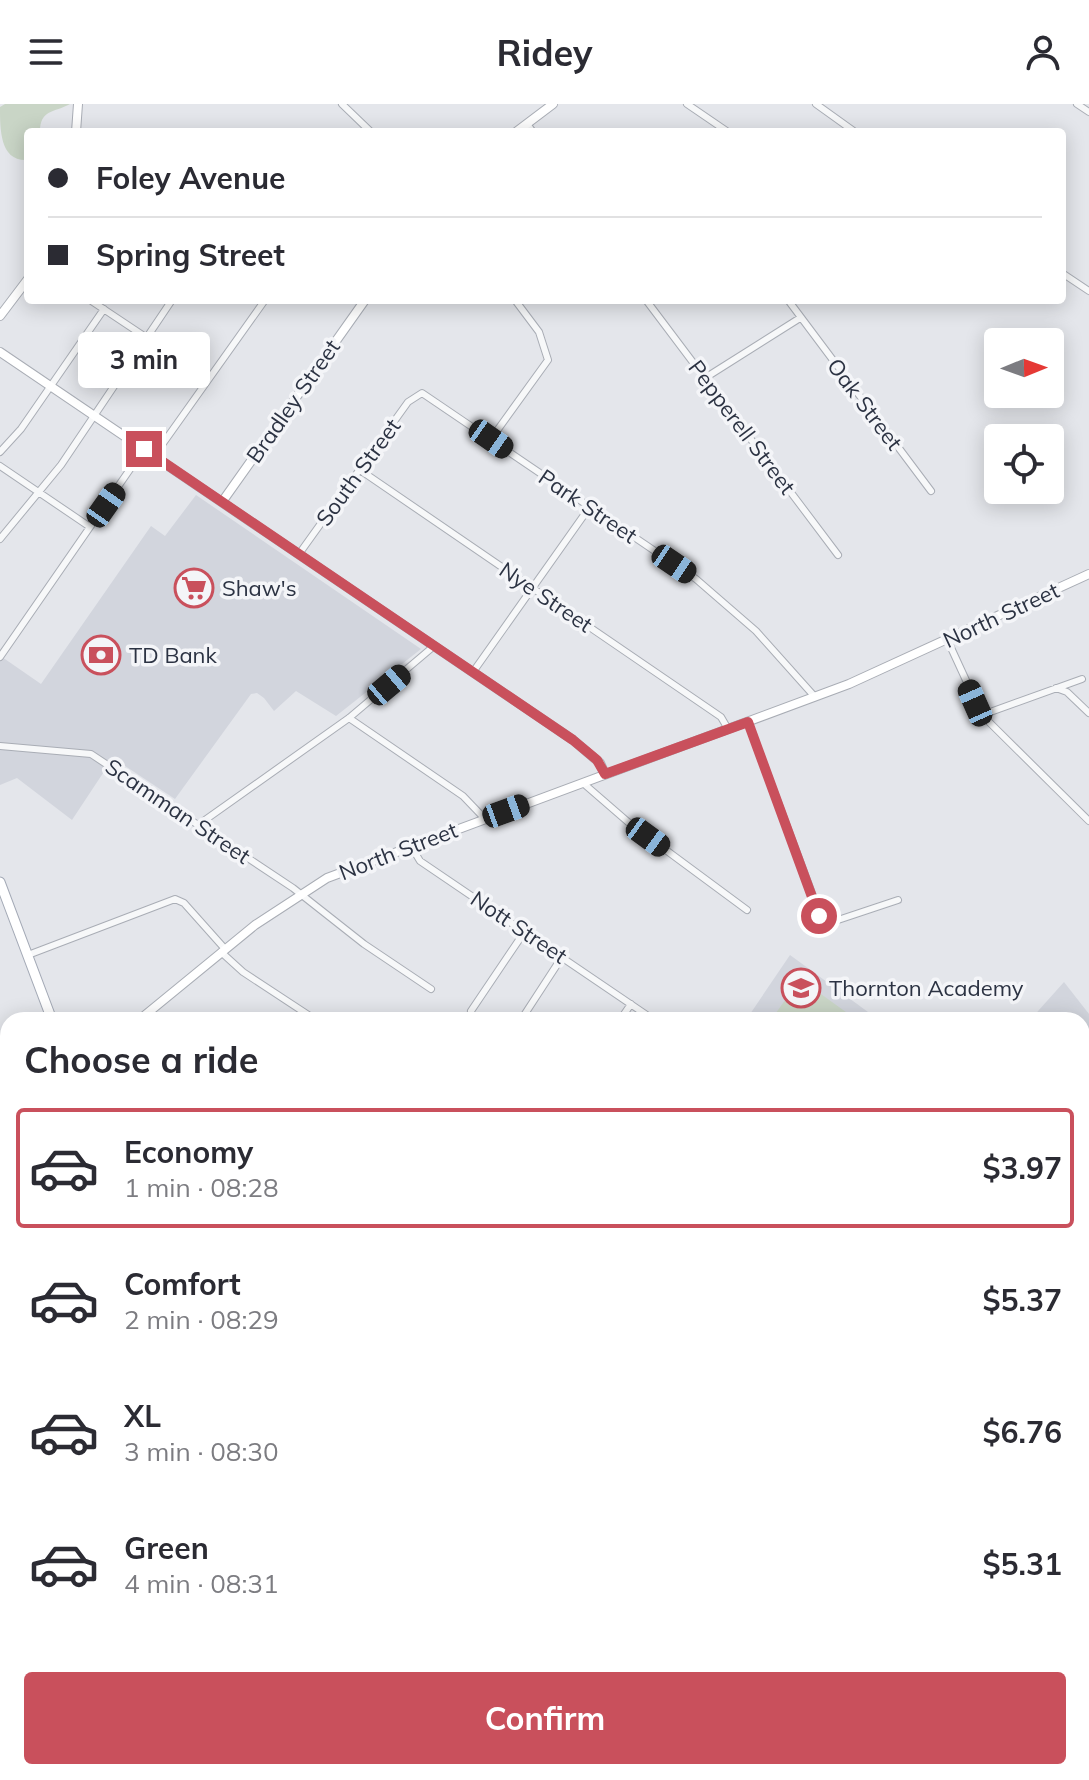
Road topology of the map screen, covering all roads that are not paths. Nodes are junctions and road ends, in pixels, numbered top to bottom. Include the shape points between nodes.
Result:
1 (78, 104) edge
2 (342, 104) edge
3 (553, 104) edge
4 (687, 104) edge
5 (1077, 104) edge
6 (821, 105) edge
7 (1089, 112) edge
8 (76, 128) edge
9 (367, 128) edge
10 (530, 128) edge
11 (722, 128) edge
12 (850, 128) edge
13 (1066, 276) edge
14 (24, 284) edge
15 (1089, 291) edge
16 (96, 304) edge
17 (169, 304) edge
18 (262, 304) edge
19 (362, 304) edge
20 (518, 304) edge
21 (649, 304) edge
22 (791, 304) edge
23 (104, 309) junction
24 (0, 316) edge
25 (800, 318) junction
26 (147, 338) junction
27 (0, 352) edge
28 (705, 378) junction
29 (51, 386) junction
30 (419, 393) joint
31 (95, 416) junction
32 (491, 439) junction
33 (144, 449) junction
34 (0, 452) edge
35 (154, 456) junction
36 (0, 466) edge
37 (360, 470) junction
38 (931, 491) dead end
39 (40, 494) junction
40 (222, 502) junction
41 (589, 508) junction
42 (90, 527) junction
43 (0, 539) edge
44 (299, 554) junction
45 (838, 555) dead end
46 (1089, 574) edge
47 (533, 589) junction
48 (947, 639) junction
49 (434, 646) junction
50 (0, 657) edge
51 (473, 672) junction
52 (1082, 679) dead end
53 (1056, 688) junction
54 (815, 697) junction
55 (1089, 713) edge
56 (982, 715) junction
57 (349, 718) junction
58 (748, 722) junction
59 (728, 729) junction
60 (0, 746) edge
61 (605, 774) junction
62 (583, 783) junction
63 (485, 819) junction
64 (1089, 821) edge
65 (198, 825) junction
66 (411, 846) junction
67 (0, 882) edge
68 (301, 893) junction
69 (898, 900) dead end
70 (3, 902) edge
71 (747, 910) dead end
72 (525, 931) junction
73 (223, 951) junction
74 (28, 955) junction
75 (562, 957) junction
76 (431, 989) dead end
77 (631, 1004) junction
78 (471, 1011) dead end
79 (49, 1012) edge
80 (149, 1012) edge
81 (304, 1012) edge
82 (526, 1012) edge
83 (626, 1012) edge
84 (642, 1012) edge

1 - 8 main road
2 - 9 street
3 - 10 main road
4 - 11 street
5 - 7 street
6 - 12 street
13 - 15 street
14 - 24 main road
16 - 23 street
17 - 26 street
18 - 35 street
19 - 40 main road, Bradley Street
20 - 32 street via 543,340 548,362
21 - 28 street, Pepperell Street
22 - 25 street, Oak Street
23 - 26 street
23 - 29 street
25 - 28 street
25 - 38 street, Oak Street
26 - 31 street
27 - 29 main road
28 - 45 street, Pepperell Street
29 - 31 main road
29 - 34 street
30 - 32 street, Park Street
30 - 37 street, South Street
31 - 33 main road
31 - 39 street
32 - 41 street, Park Street
33 - 35 main road
33 - 42 street
35 - 40 main road
36 - 39 street
37 - 44 street, South Street
37 - 47 street, Nye Street
39 - 42 street
39 - 43 street
40 - 44 main road
41 - 47 street
41 - 54 street, Park Street via 720,598
42 - 50 street
44 - 49 main road
46 - 48 main road, North Street
47 - 51 street
47 - 59 street, Nye Street via 721,717
48 - 54 main road, North Street
48 - 56 street
49 - 51 main road
49 - 57 street
51 - 61 main road via 583,748
52 - 53 street
53 - 55 street
53 - 56 street
54 - 58 main road, North Street
56 - 64 street
57 - 63 street via 454,789
57 - 65 street
58 - 59 main road, North Street
58 - 69 street via 822,920 839,920
59 - 61 main road, North Street
60 - 65 street, Scamman Street via 91,754
61 - 62 main road, North Street
62 - 63 main road, North Street
62 - 71 street
63 - 66 main road, North Street
65 - 68 street, Scamman Street
66 - 68 main road, North Street
66 - 72 street, Nott Street via 420,861
67 - 70 main road
68 - 73 main road, North Street
68 - 76 street, Scamman Street via 340,927
70 - 74 main road
72 - 75 street, Nott Street
72 - 78 street
73 - 74 street via 175,899
73 - 80 main road, North Street
73 - 81 street via 243,972
74 - 79 main road
75 - 77 street, Nott Street
75 - 82 street
77 - 83 street
77 - 84 street, Nott Street

